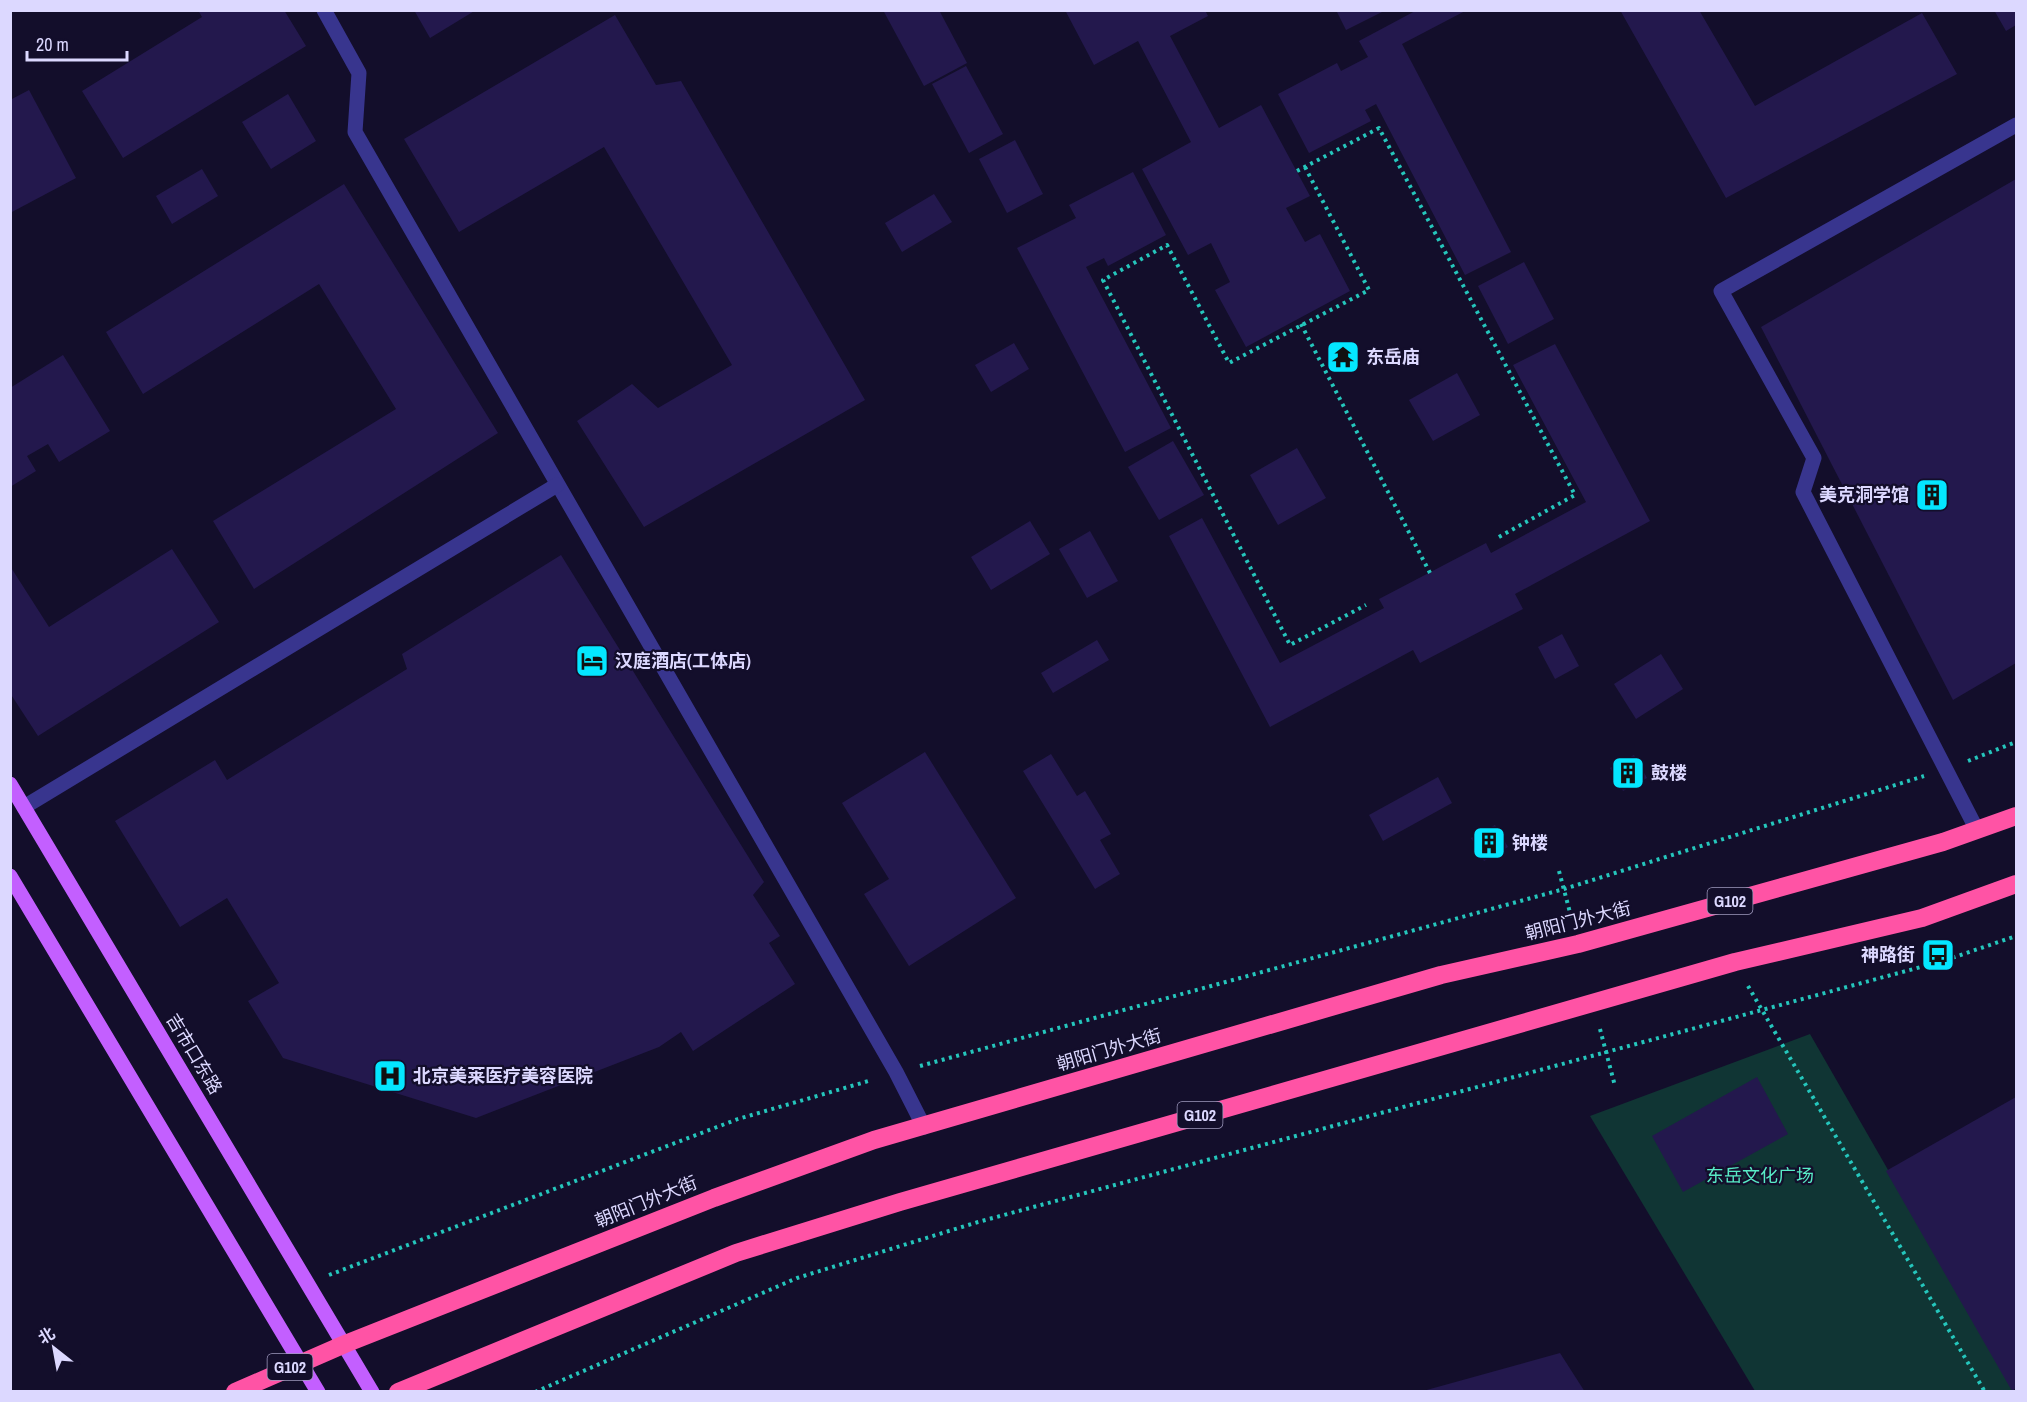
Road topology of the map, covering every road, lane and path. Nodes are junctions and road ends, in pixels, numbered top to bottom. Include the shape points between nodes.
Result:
1 (324, 10) edge
2 (2016, 125) edge
3 (1305, 167) junction
4 (1297, 171) dead end
5 (1301, 324) junction
6 (557, 485) junction
7 (1497, 538) dead end
8 (1430, 573) dead end
9 (1366, 605) dead end
10 (2016, 742) edge
11 (1947, 768) junction
12 (10, 784) edge
13 (24, 807) junction
14 (2016, 816) edge
15 (1977, 830) junction
16 (10, 876) edge
17 (2016, 884) edge
18 (2016, 936) edge
19 (1735, 962) junction
20 (1762, 1010) junction
21 (896, 1072) junction
22 (924, 1127) junction
23 (308, 1283) junction
24 (345, 1344) junction
25 (301, 1362) junction
26 (235, 1392) edge
27 (318, 1392) edge
28 (372, 1392) edge
29 (398, 1392) edge
30 (535, 1392) edge
31 (1984, 1392) edge

1 - 6 street via 359,73 355,132
2 - 11 street via 1721,291 1814,458 1803,492
3 - 4 path
3 - 5 path via 1369,290
3 - 7 path via 1378,128 1575,495
5 - 8 path
5 - 9 path via 1229,363 1167,245 1103,280 1290,645
6 - 13 street
6 - 21 street
10 - 11 path
11 - 15 street
11 - 21 path via 1564,889
12 - 13 main road, 吉市口东路
13 - 23 main road, 吉市口东路
14 - 15 highway, 朝阳门外大街 / G102
15 - 22 highway, 朝阳门外大街 / G102 via 1578,944 1441,975
16 - 25 main road
17 - 19 highway, G102 via 1922,918
18 - 20 path via 1943,961
19 - 20 path
19 - 29 highway, G102 via 736,1252
20 - 30 path via 978,1222 797,1278
20 - 31 path
21 - 22 street
21 - 23 path via 738,1119
22 - 24 highway, 朝阳门外大街 / G102 via 874,1140 714,1198
23 - 24 main road, 吉市口东路
24 - 25 highway, 朝阳门外大街 / G102
24 - 28 main road, 吉市口东路
25 - 26 highway, 朝阳门外大街 / G102
25 - 27 main road

